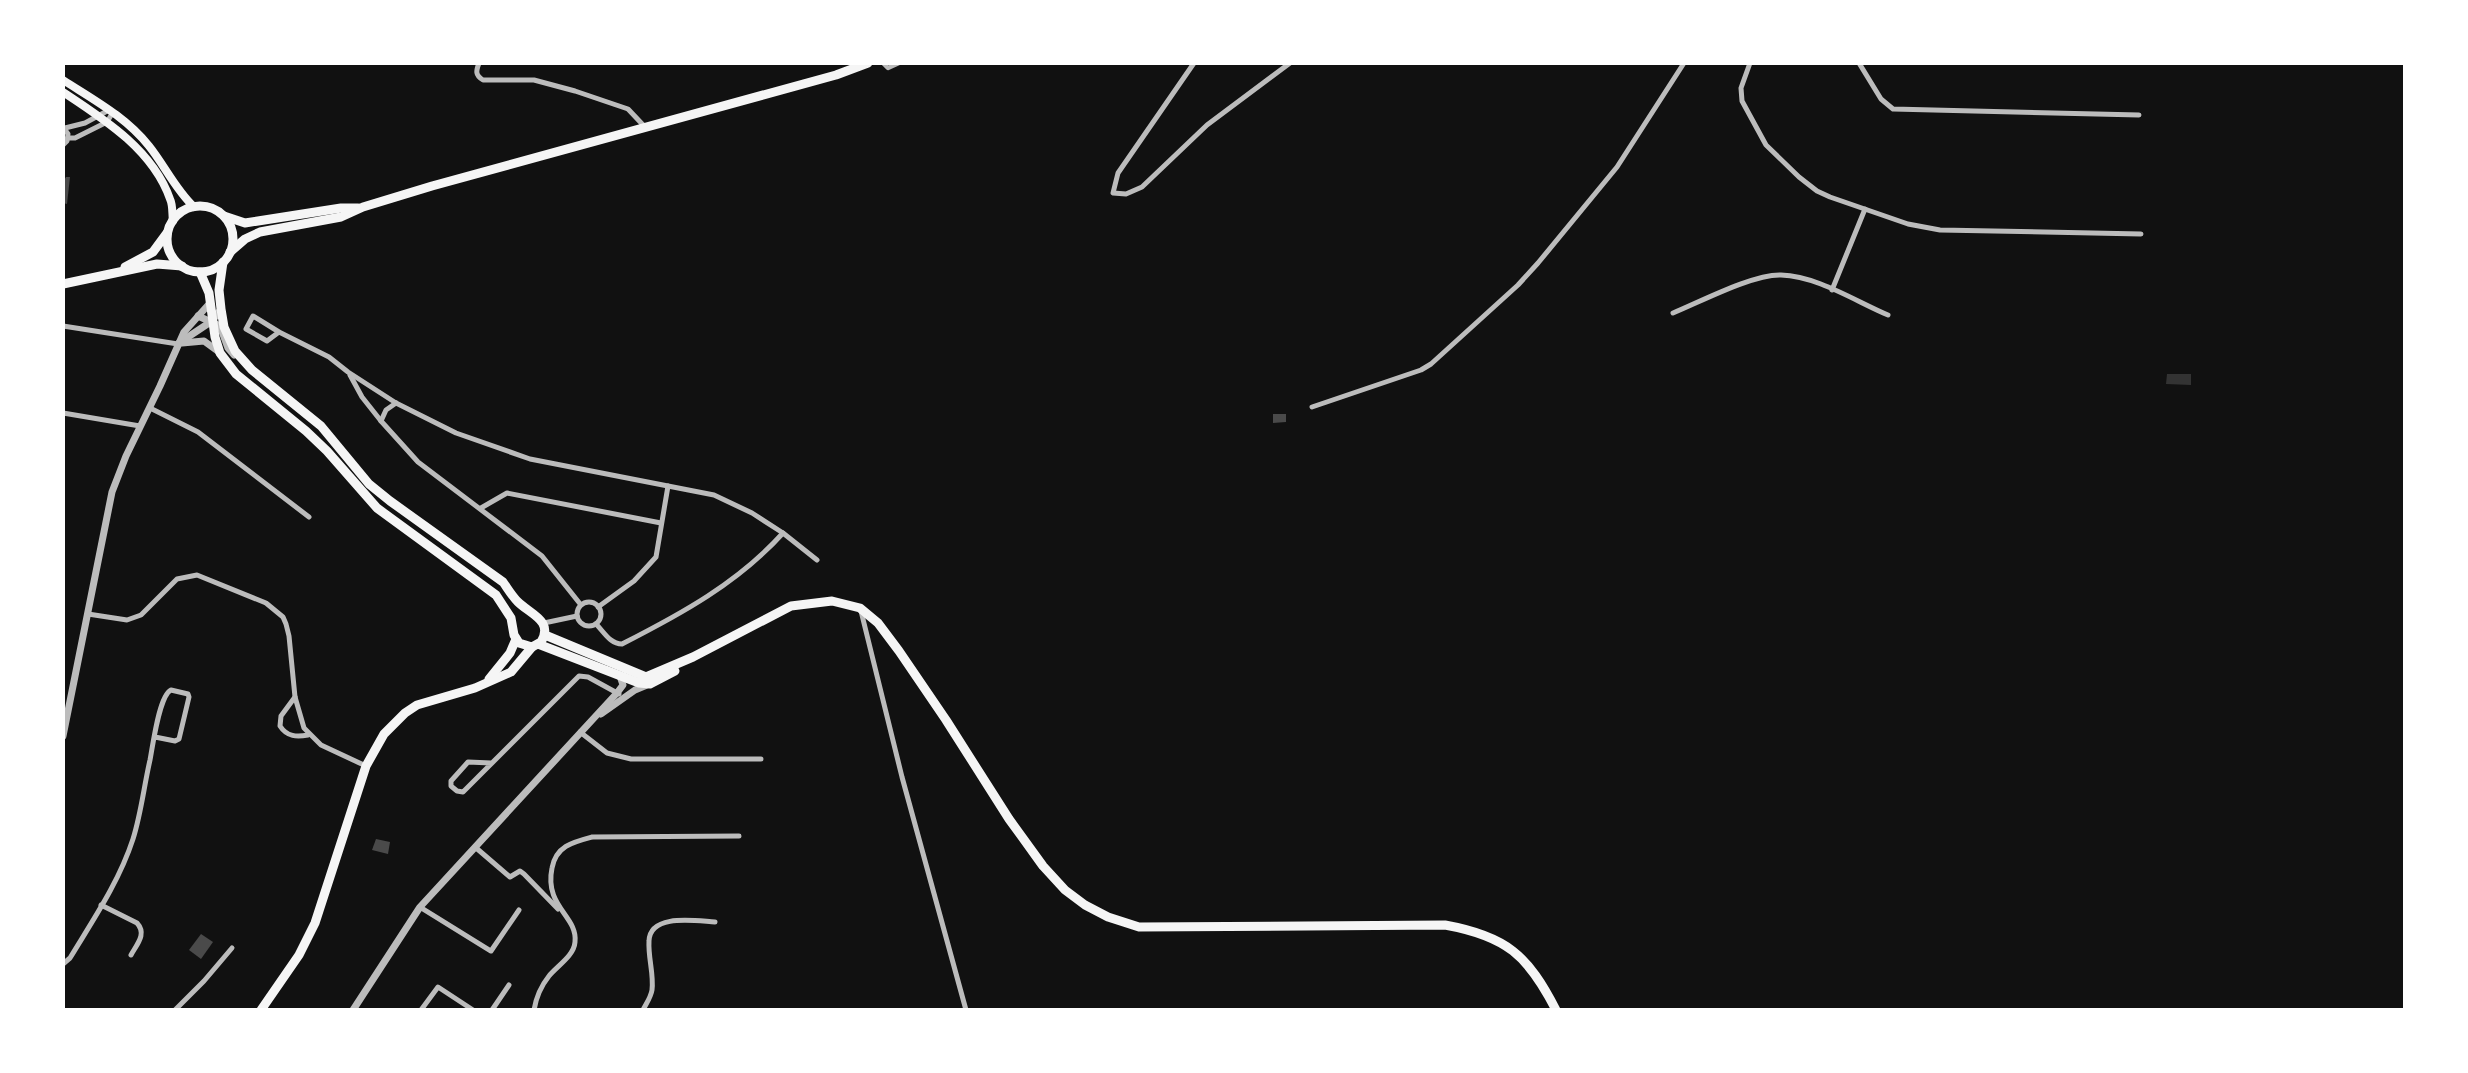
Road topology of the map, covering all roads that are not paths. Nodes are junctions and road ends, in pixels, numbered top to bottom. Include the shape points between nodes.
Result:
1 (479, 63) edge
2 (868, 63) edge
3 (883, 63) edge
4 (899, 63) edge
5 (1194, 63) edge
6 (1290, 63) edge
7 (1684, 63) edge
8 (1750, 63) edge
9 (1859, 63) edge
10 (63, 80) edge
11 (63, 92) edge
12 (84, 106) junction
13 (111, 111) junction
14 (2139, 115) dead end
15 (98, 116) junction
16 (107, 122) junction
17 (85, 123) junction
18 (645, 127) junction
19 (64, 128) edge
20 (68, 138) junction
21 (63, 145) edge
22 (194, 207) junction
23 (363, 207) junction
24 (1865, 209) junction
25 (223, 216) junction
26 (173, 221) junction
27 (168, 232) junction
28 (2141, 234) dead end
29 (230, 252) junction
30 (223, 262) junction
31 (181, 266) junction
32 (200, 272) junction
33 (107, 274) junction
34 (63, 284) edge
35 (1832, 290) junction
36 (210, 303) junction
37 (221, 309) junction
38 (1673, 313) dead end
39 (1888, 315) dead end
40 (198, 316) junction
41 (212, 321) junction
42 (63, 326) edge
43 (279, 332) junction
44 (178, 344) junction
45 (220, 353) junction
46 (244, 361) junction
47 (348, 372) junction
48 (396, 403) junction
49 (1312, 407) dead end
50 (150, 408) junction
51 (63, 413) edge
52 (381, 421) junction
53 (140, 426) junction
54 (667, 486) junction
55 (481, 508) junction
56 (309, 517) dead end
57 (661, 523) junction
58 (783, 533) junction
59 (817, 561) dead end
60 (581, 605) junction
61 (598, 607) junction
62 (860, 608) junction
63 (89, 614) junction
64 (534, 615) junction
65 (577, 616) junction
66 (544, 623) junction
67 (596, 624) junction
68 (514, 627) junction
69 (545, 635) junction
70 (516, 639) junction
71 (535, 645) junction
72 (694, 657) junction
73 (620, 676) junction
74 (486, 683) junction
75 (650, 684) junction
76 (621, 695) junction
77 (295, 697) junction
78 (66, 704) edge
79 (580, 733) junction
80 (309, 735) junction
81 (63, 736) edge
82 (155, 737) junction
83 (761, 759) dead end
84 (491, 763) junction
85 (366, 766) junction
86 (739, 836) dead end
87 (475, 847) junction
88 (101, 905) junction
89 (420, 907) junction
90 (519, 910) dead end
91 (561, 911) junction
92 (715, 922) dead end
93 (232, 948) dead end
94 (131, 955) dead end
95 (63, 964) edge
96 (509, 985) dead end
97 (175, 1010) edge
98 (261, 1010) edge
99 (352, 1010) edge
100 (421, 1010) edge
101 (472, 1010) edge
102 (492, 1010) edge
103 (534, 1010) edge
104 (643, 1010) edge
105 (966, 1010) edge
106 (1556, 1010) edge

1 - 18 street via 476,72 483,80 534,80 575,91 628,109
2 - 18 main road
3 - 4 street via 888,68
5 - 6 street via 1118,173 1113,193 1126,194 1142,187 1207,125
7 - 49 street via 1617,167 1508,293 1431,364
8 - 24 street via 1741,88 1742,101 1766,145 1817,191
9 - 14 street via 1881,99 1894,109
10 - 13 main road
11 - 12 main road
12 - 15 main road
12 - 17 street
13 - 15 street
13 - 16 street
13 - 22 main road via 149,146
15 - 16 main road
15 - 17 street
16 - 20 street
16 - 26 main road via 154,168 171,200
17 - 19 street
18 - 23 main road
19 - 20 street
20 - 21 street
22 - 25 main road via 207,207
22 - 26 main road
23 - 25 main road via 245,223
23 - 29 main road via 341,218 260,232
24 - 28 street via 1940,230
24 - 35 street
25 - 29 main road via 232,233
26 - 27 main road
27 - 31 main road via 170,251
27 - 33 main road via 153,252
29 - 30 main road
30 - 32 main road
30 - 37 main road
31 - 32 main road
31 - 33 main road via 157,264
32 - 36 main road
33 - 34 main road
35 - 38 street via 1802,278 1769,276
35 - 39 street
36 - 40 street
36 - 41 main road
37 - 41 street
37 - 46 main road via 229,342
40 - 41 street
40 - 44 street
41 - 44 street
41 - 45 main road
41 - 46 street via 220,326 233,355
42 - 44 street
43 - 43 street via 253,316 246,329 267,341
43 - 47 street
44 - 45 street via 204,341
44 - 50 street
45 - 68 main road via 236,374 327,451 377,508 496,595
46 - 64 main road via 321,426 369,484 503,582 516,601
47 - 48 street
47 - 52 street
48 - 52 street
48 - 54 street via 456,433 530,459
50 - 53 street
50 - 56 street via 198,432
51 - 53 street
52 - 55 street via 418,462
53 - 63 street via 112,492
54 - 57 street
54 - 58 street via 714,495
55 - 57 street via 507,493
55 - 60 street via 542,555
57 - 61 street via 650,567
58 - 59 street
58 - 67 street via 725,586 622,644 615,644
60 - 61 street via 588,602
60 - 65 street
61 - 67 street via 601,614
62 - 72 main road via 832,601 791,606
62 - 105 street
62 - 106 main road via 899,650 1043,866 1085,905 1139,927 1444,925 1472,930 1505,944 1522,958
63 - 77 street via 127,620 141,615 169,585 187,575 218,583 266,603 283,617
63 - 78 street
64 - 66 main road
64 - 68 main road via 520,618
65 - 66 street
65 - 67 street via 582,625
66 - 69 main road
68 - 70 main road
69 - 71 main road
69 - 72 main road via 646,677
70 - 71 main road via 523,645
70 - 74 main road
71 - 73 main road
71 - 74 main road via 511,672
72 - 75 main road
73 - 75 main road
73 - 76 street
74 - 85 main road via 429,700 405,713 384,734
75 - 76 street
76 - 79 street
76 - 84 street via 579,676
77 - 80 street
77 - 80 street via 281,716 280,726 291,735
78 - 81 street
79 - 83 street via 607,753 631,759
79 - 87 street
80 - 85 street
82 - 82 street via 179,739 188,694 167,692
82 - 88 street via 132,839
84 - 84 street via 463,792 451,786 468,762
85 - 98 main road via 315,923
86 - 91 street via 592,837 570,843 557,854 551,873 552,893
87 - 89 street
87 - 91 street via 510,877 520,871
88 - 94 street via 141,928 142,936
88 - 95 street
89 - 90 street via 491,951
89 - 99 street
91 - 103 street via 573,927 576,941 549,976
92 - 104 street via 668,922 653,929 648,939 652,993
93 - 97 street
96 - 102 street
100 - 101 street via 438,987

